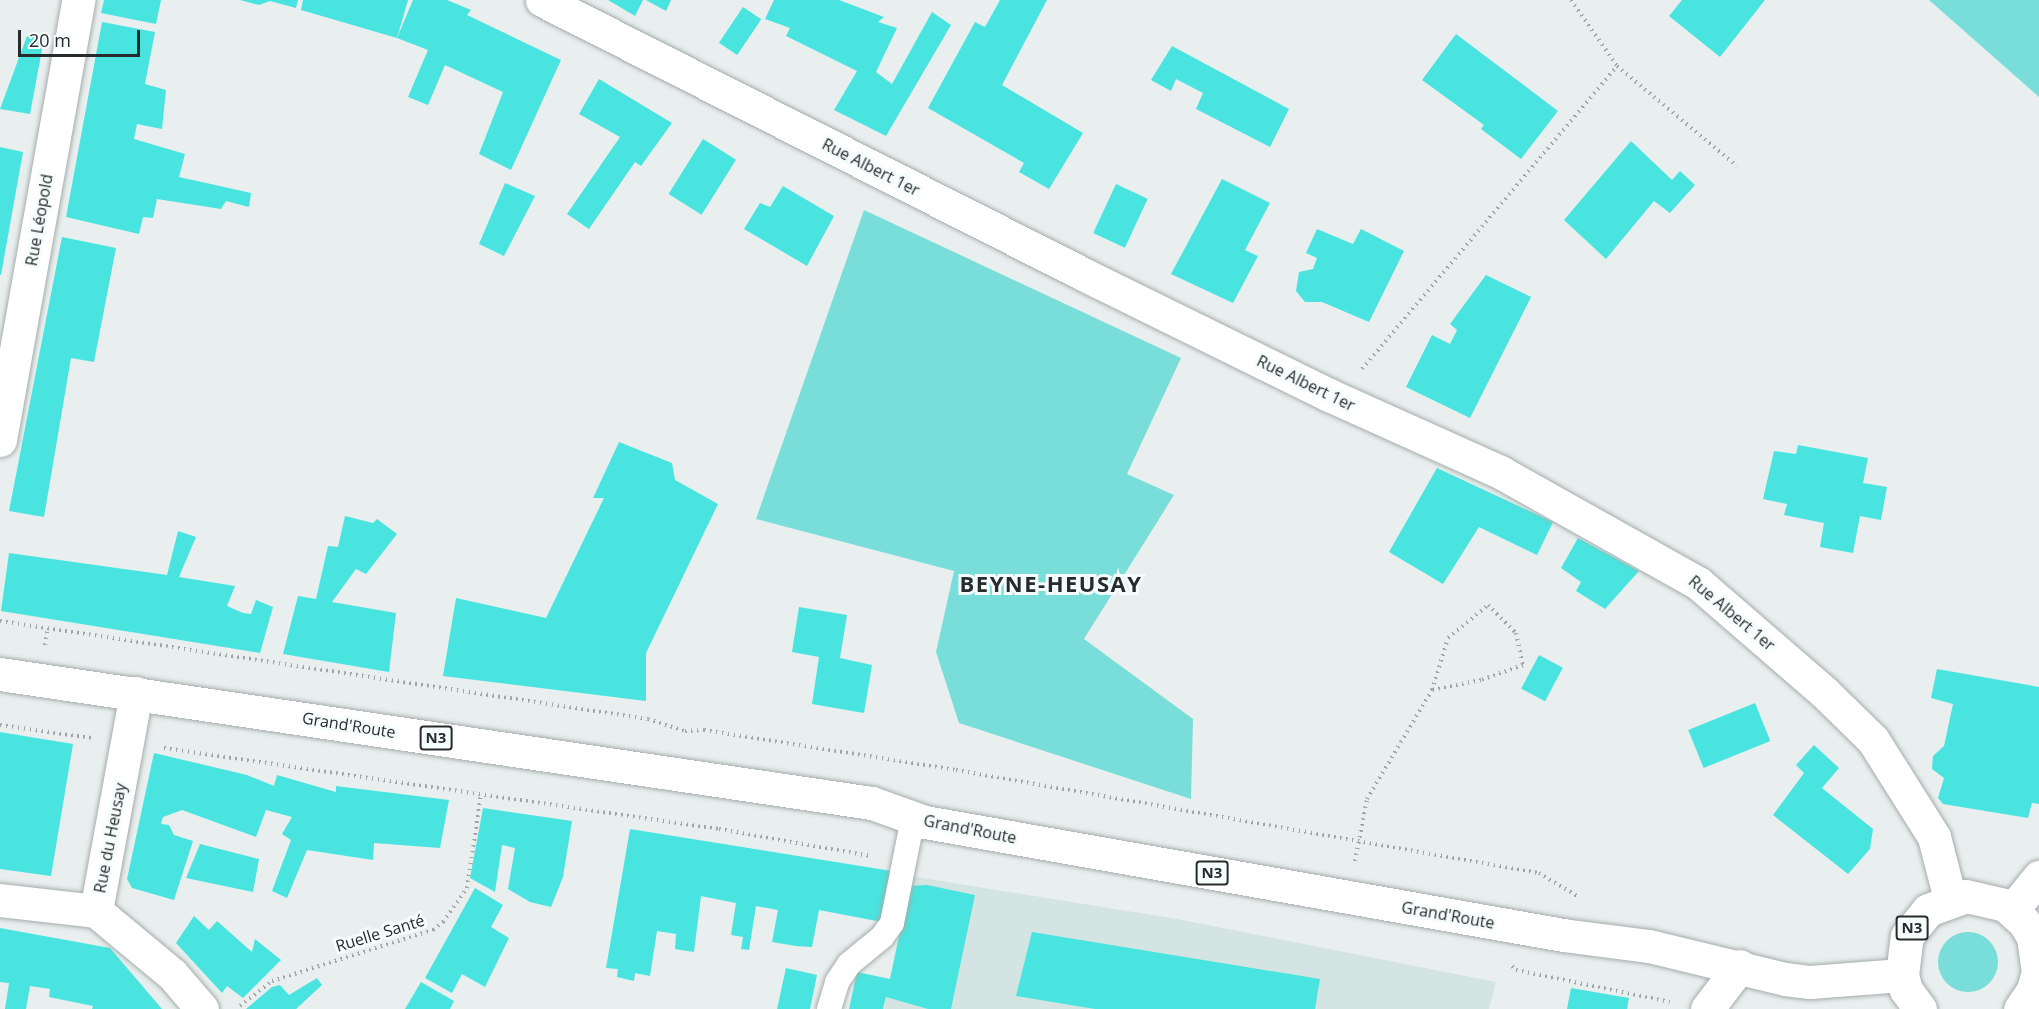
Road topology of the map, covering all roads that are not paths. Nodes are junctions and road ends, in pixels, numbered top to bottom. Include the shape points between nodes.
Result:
1 (78, 0) edge
2 (542, 0) edge
3 (0, 440) edge
4 (0, 674) edge
5 (136, 693) junction
6 (913, 818) junction
7 (2039, 877) edge
8 (1950, 898) junction
9 (0, 900) edge
10 (2012, 910) junction
11 (96, 911) junction
12 (1740, 966) junction
13 (2038, 972) edge
14 (1902, 975) junction
15 (1692, 1006) edge
16 (2028, 1006) edge
17 (202, 1009) edge
18 (829, 1009) edge
19 (1920, 1009) edge

1 - 3 street, Rue Léopold
2 - 8 street, Rue Albert 1er via 1329,395 1500,472 1698,583 1824,692 1873,740 1934,837
4 - 5 street, Grand'Route / N3
5 - 6 street, Grand'Route / N3 via 872,803
5 - 11 street, Rue du Heusay
6 - 12 street, Grand'Route / N3 via 1348,897 1649,946
6 - 18 lane via 892,923 882,937 849,964 837,982
7 - 10 street
8 - 10 street, N3 via 1982,897
8 - 14 street, N3 via 1928,910 1914,925 1903,949
9 - 11 street
10 - 13 street, N3 via 2033,937
11 - 17 street, Rue du Heusay via 172,974
12 - 14 street, Grand'Route / N3 via 1810,982
12 - 15 street
13 - 16 street, N3
14 - 19 street via 1906,990

